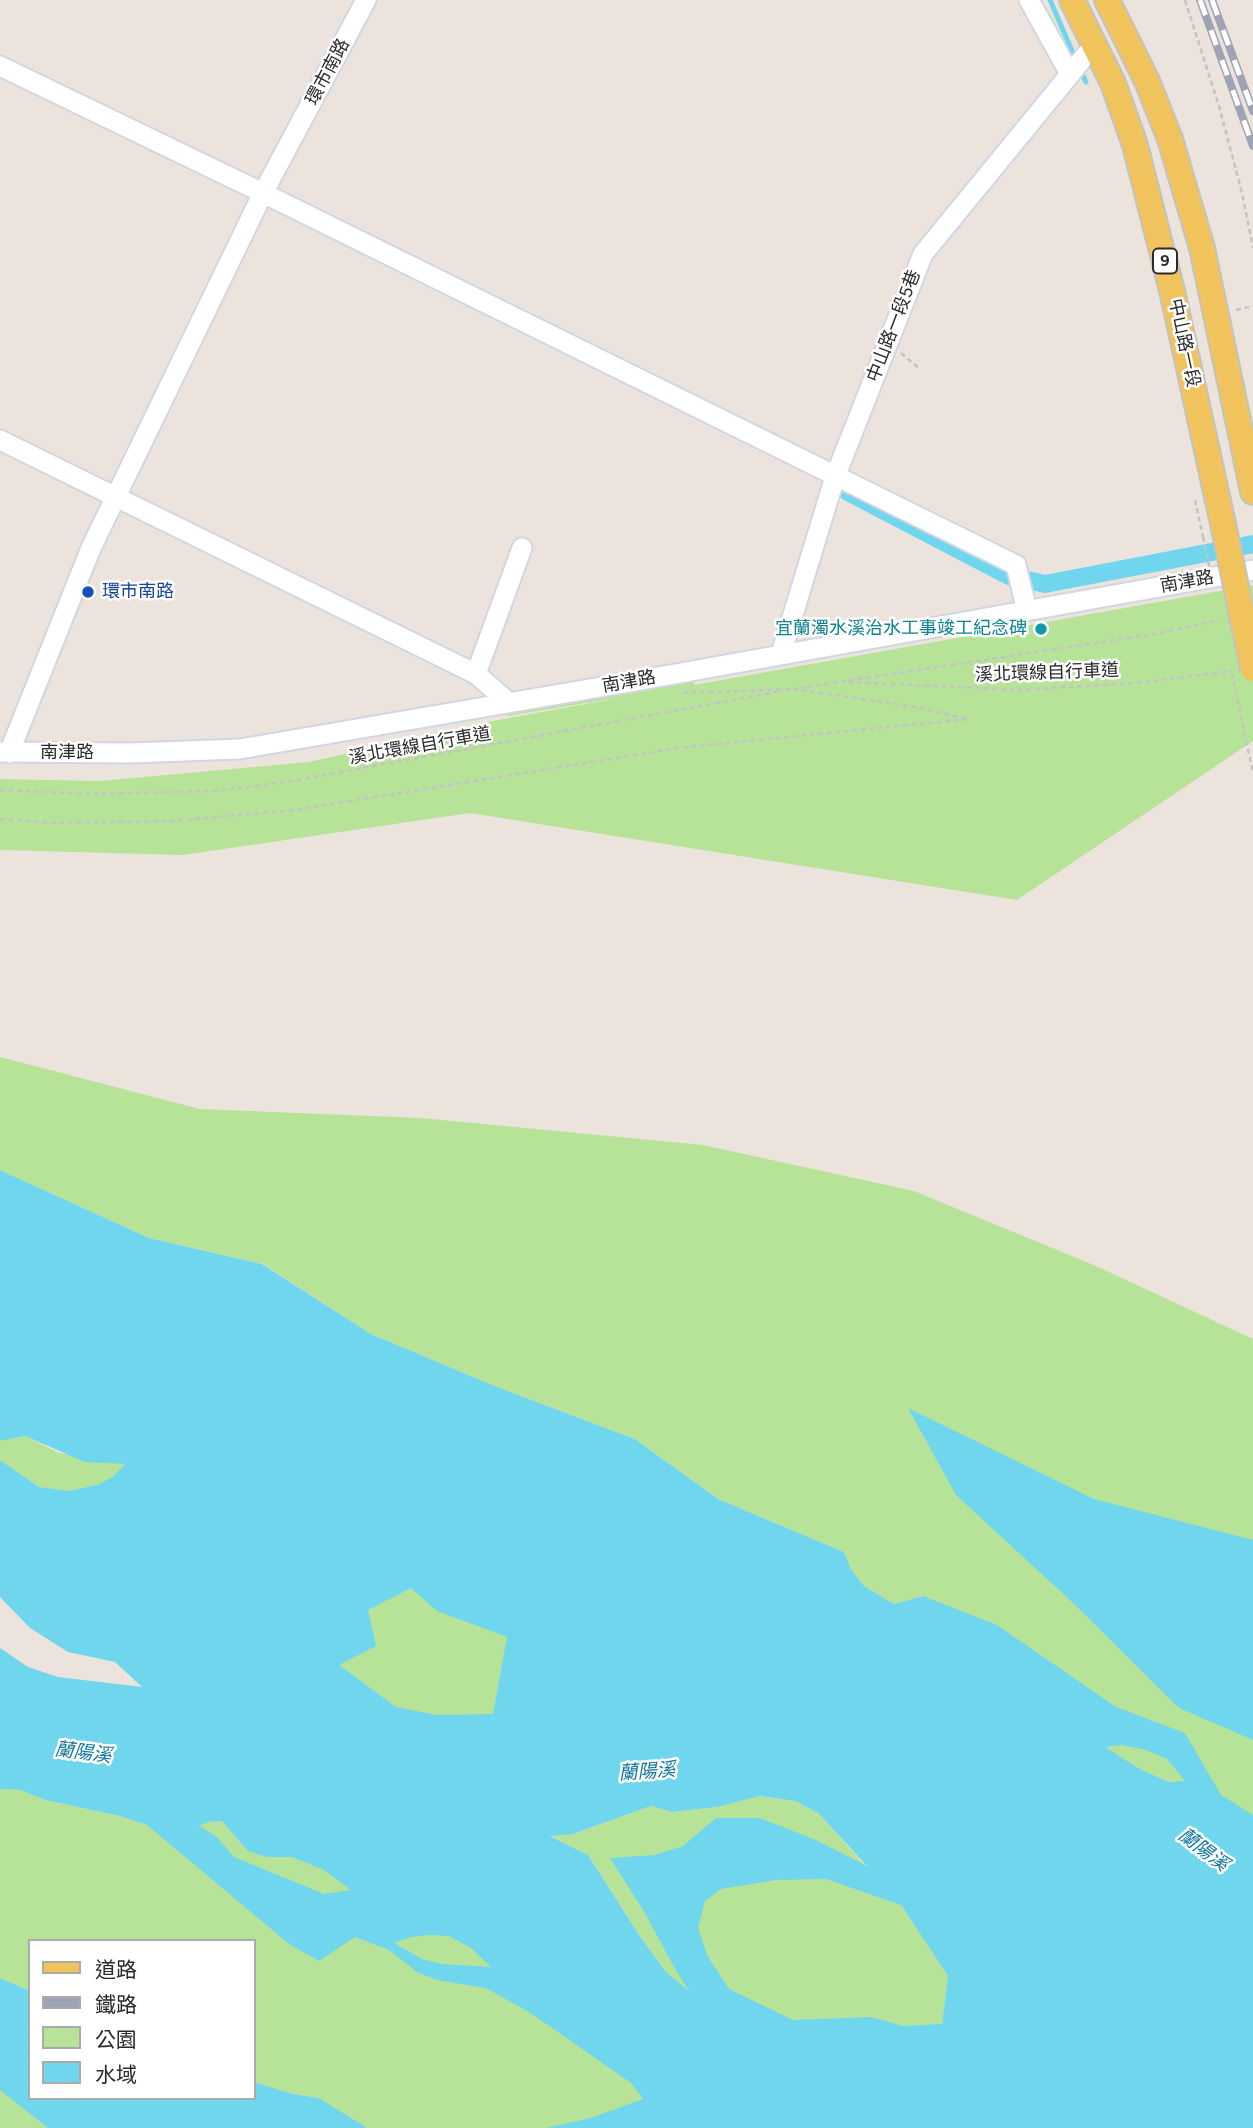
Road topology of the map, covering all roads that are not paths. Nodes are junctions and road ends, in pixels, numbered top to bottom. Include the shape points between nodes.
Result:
1 (366, 0) edge
2 (1028, 0) edge
3 (1072, 0) edge
4 (1107, 0) edge
5 (1094, 45) junction
6 (0, 66) edge
7 (1070, 75) junction
8 (259, 202) junction
9 (0, 440) edge
10 (833, 485) junction
11 (1253, 492) edge
12 (115, 497) junction
13 (522, 548) dead end
14 (1253, 570) edge
15 (1027, 611) junction
16 (780, 654) junction
17 (1239, 670) edge
18 (476, 674) junction
19 (508, 702) junction
20 (4, 753) edge

1 - 8 street, 環市南路
2 - 7 street
3 - 5 main road, 中山路一段 / 9
4 - 11 main road, 9 via 1170,139 1202,248
5 - 7 street, 中山路一段5巷
5 - 17 main road, 中山路一段 / 9, bridge via 1135,145 1174,295 1226,533
6 - 8 street
7 - 10 street, 中山路一段5巷 via 923,254
8 - 10 street
8 - 12 street, 環市南路
9 - 12 street
10 - 15 street via 1016,565
10 - 16 street, 中山路一段5巷
12 - 18 street
12 - 20 street, 環市南路
13 - 18 street
14 - 15 street, 南津路
15 - 16 street, 南津路
16 - 19 street, 南津路
18 - 19 street
19 - 20 street, 南津路 via 240,749

